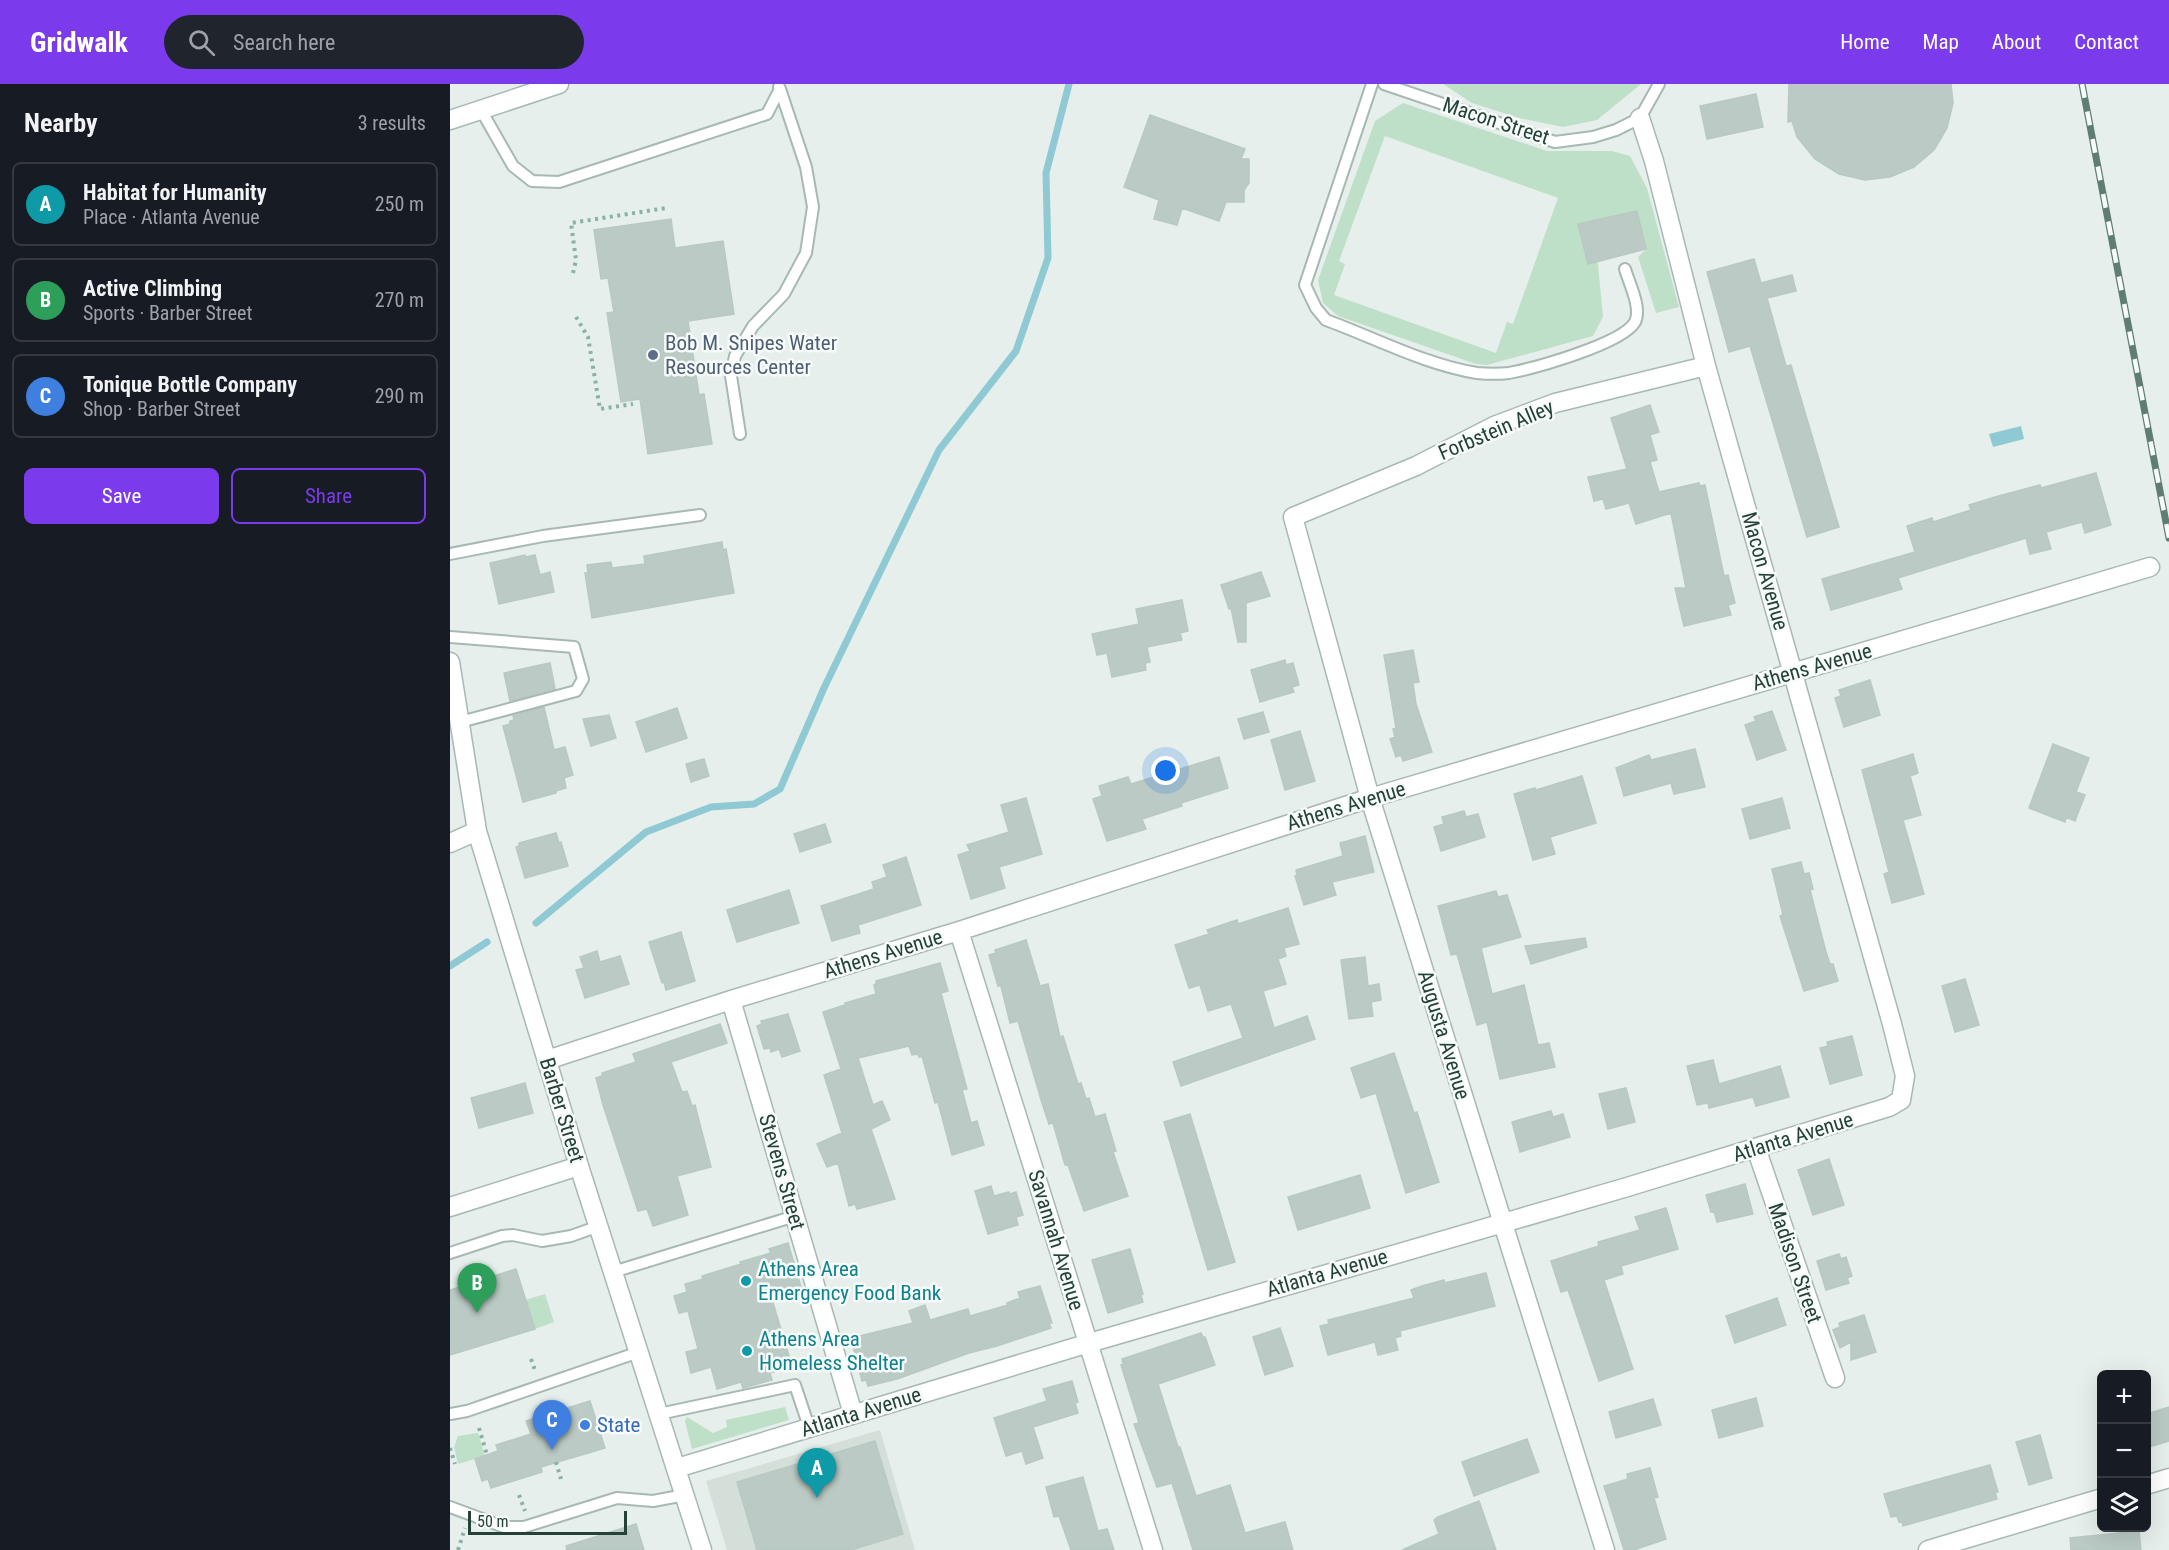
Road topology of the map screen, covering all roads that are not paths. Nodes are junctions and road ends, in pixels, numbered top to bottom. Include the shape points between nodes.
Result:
1 (559, 84) edge
2 (1372, 84) edge
3 (1384, 84) edge
4 (1659, 84) edge
5 (779, 87) edge
6 (481, 110) junction
7 (1640, 118) junction
8 (450, 120) edge
9 (1625, 269) dead end
10 (1706, 366) junction
11 (740, 434) dead end
12 (700, 515) dead end
13 (1293, 517) joint
14 (450, 554) edge
15 (2150, 567) dead end
16 (450, 638) edge
17 (450, 662) edge
18 (1794, 673) junction
19 (460, 722) junction
20 (1370, 798) junction
21 (477, 831) junction
22 (450, 843) edge
23 (959, 931) junction
24 (731, 1000) junction
25 (1892, 1024) joint
26 (547, 1060) junction
27 (1756, 1148) junction
28 (579, 1166) junction
29 (450, 1207) edge
30 (795, 1216) junction
31 (1503, 1222) junction
32 (599, 1226) junction
33 (450, 1252) edge
34 (613, 1272) junction
35 (1089, 1343) junction
36 (639, 1352) junction
37 (1835, 1378) dead end
38 (450, 1414) edge
39 (659, 1414) junction
40 (853, 1414) junction
41 (809, 1427) junction
42 (677, 1468) junction
43 (2169, 1478) edge
44 (2151, 1483) edge
45 (685, 1495) junction
46 (2097, 1499) edge
47 (450, 1507) edge
48 (702, 1550) edge
49 (1153, 1550) edge
50 (1605, 1550) edge
51 (1928, 1550) edge

1 - 6 street
2 - 9 lane via 1305,285 1326,320 1422,358 1478,373 1508,373 1612,341 1627,330 1635,321 1637,308
3 - 7 lane, Macon Street via 1555,142 1593,137
4 - 7 lane
5 - 6 lane via 767,114 558,182 532,181 513,166
5 - 11 lane via 806,167 813,207 806,253 784,294 753,326 735,356 731,376
6 - 8 street
7 - 10 street, Macon Avenue
10 - 13 street, Forbstein Alley via 1555,403 1494,426 1416,466
10 - 18 street, Macon Avenue
12 - 14 lane
13 - 20 street, Augusta Avenue
15 - 18 street, Athens Avenue
16 - 19 lane via 574,647 583,679 576,691
17 - 19 street, Barber Street
18 - 20 street, Athens Avenue
18 - 25 street, Macon Avenue
19 - 21 street, Barber Street
20 - 23 street, Athens Avenue
20 - 31 street, Augusta Avenue
21 - 22 street
21 - 26 street, Barber Street
23 - 24 street, Athens Avenue
23 - 35 street, Savannah Avenue
24 - 26 street, Athens Avenue
24 - 30 street, Stevens Street
25 - 27 street, Atlanta Avenue via 1905,1076 1901,1100
26 - 28 street, Barber Street
27 - 31 street, Atlanta Avenue
27 - 37 street, Madison Street
28 - 29 street
28 - 32 street, Barber Street
30 - 34 lane
30 - 40 street, Stevens Street
31 - 35 street, Atlanta Avenue
31 - 50 street, Augusta Avenue
32 - 33 lane via 542,1241 502,1236
32 - 34 street, Barber Street
34 - 36 street, Barber Street
35 - 40 street, Atlanta Avenue
35 - 49 street, Savannah Avenue
36 - 38 lane via 467,1412
36 - 39 street, Barber Street
39 - 41 lane via 795,1385
39 - 42 street, Barber Street
40 - 41 street, Atlanta Avenue
41 - 42 street, Atlanta Avenue
42 - 45 street, Barber Street
43 - 44 street
45 - 47 lane via 653,1502 617,1498 524,1527 504,1527
45 - 48 street, Barber Street
46 - 51 street

